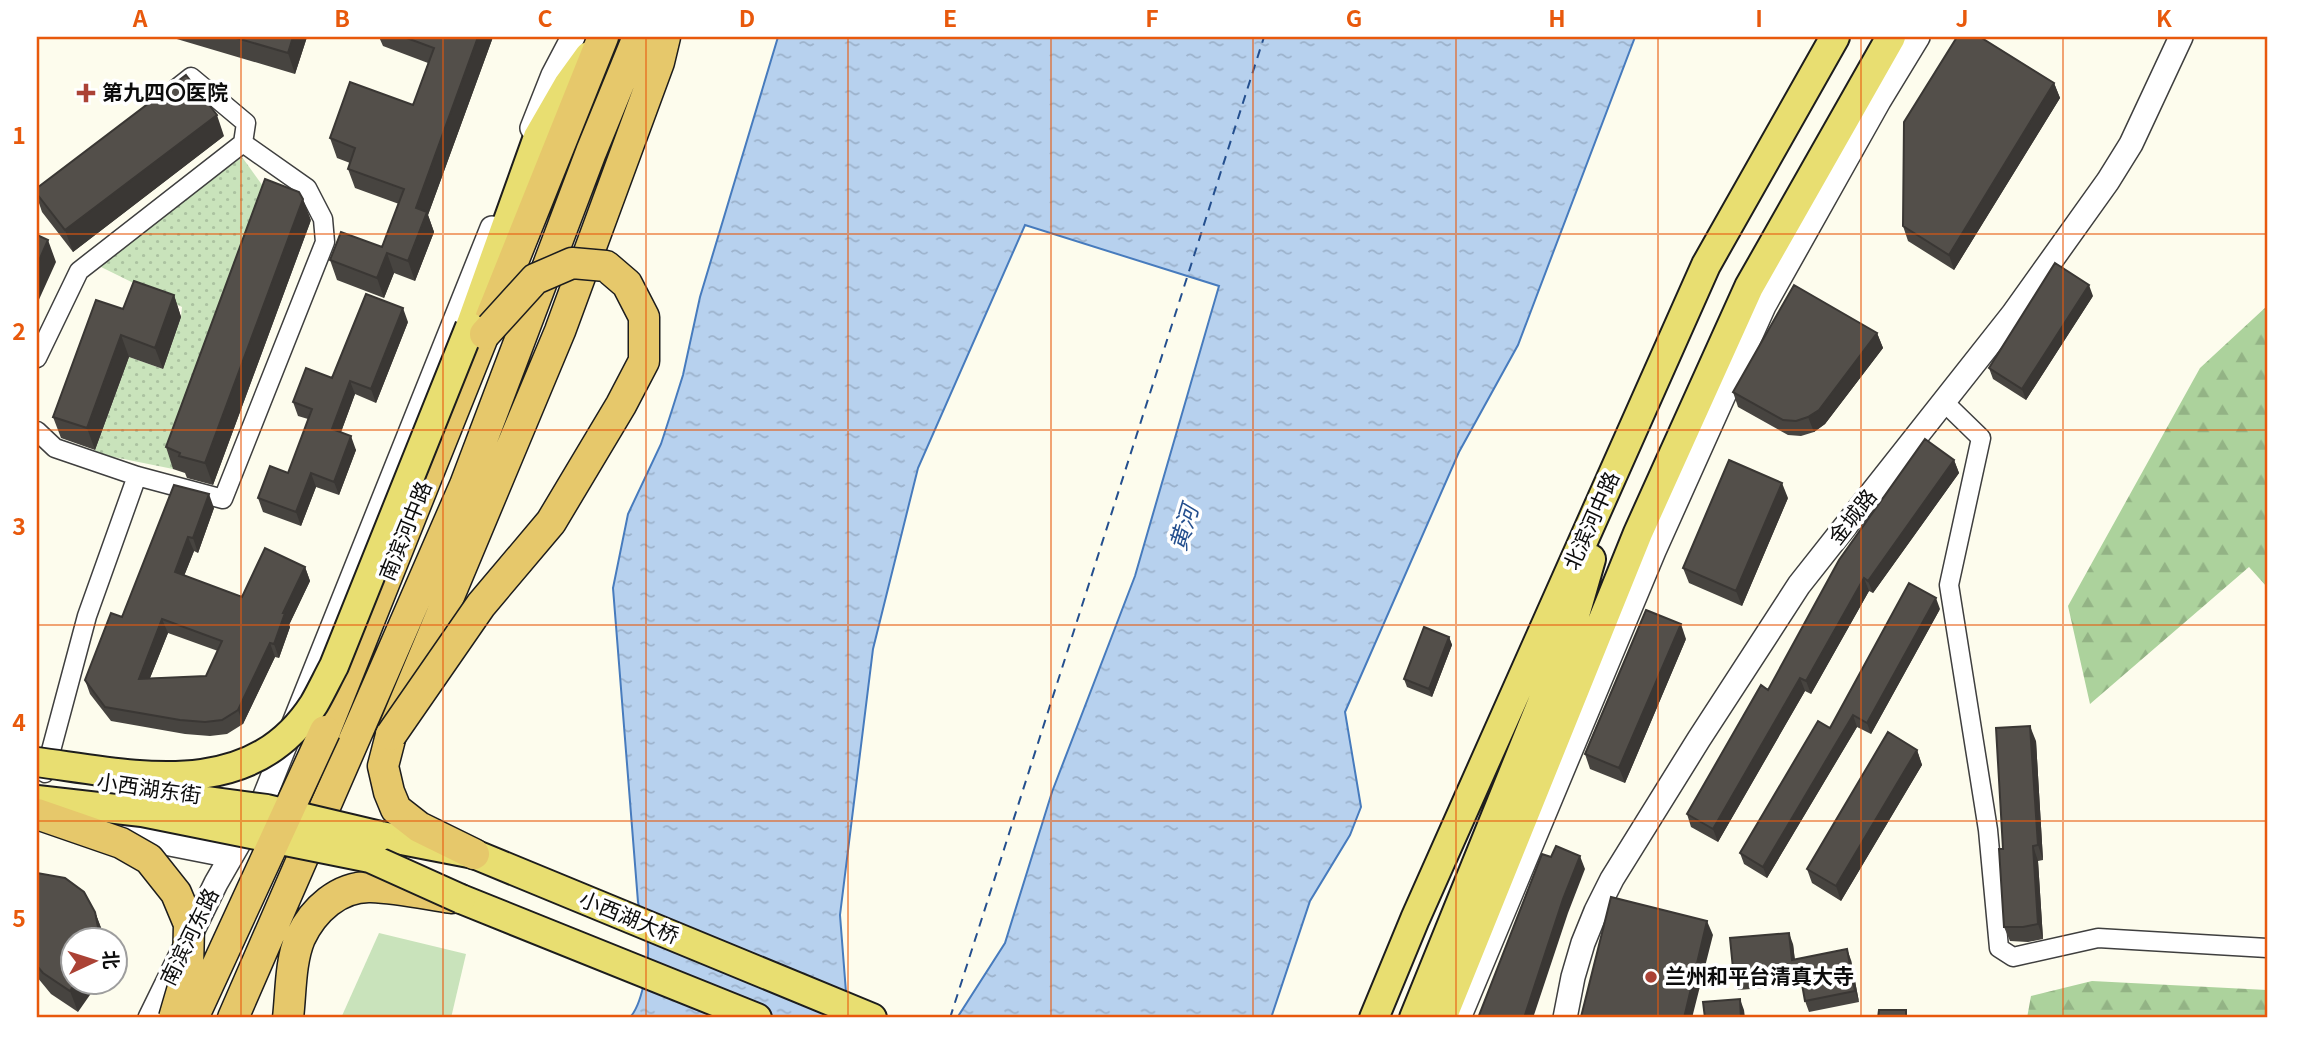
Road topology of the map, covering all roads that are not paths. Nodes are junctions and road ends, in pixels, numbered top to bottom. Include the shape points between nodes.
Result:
1 (573, 37) edge
2 (603, 37) edge
3 (638, 37) edge
4 (1835, 37) edge
5 (1891, 37) edge
6 (1918, 37) edge
7 (2181, 37) edge
8 (662, 49) edge
9 (160, 102) edge
10 (243, 143) junction
11 (477, 330) junction
12 (37, 358) edge
13 (1944, 402) junction
14 (37, 431) edge
15 (1620, 459) junction
16 (137, 475) junction
17 (391, 735) junction
18 (40, 774) edge
19 (262, 803) junction
20 (37, 815) edge
21 (474, 854) junction
22 (232, 856) junction
23 (461, 899) junction
24 (2267, 948) edge
25 (294, 963) junction
26 (150, 1018) edge
27 (174, 1018) edge
28 (195, 1018) edge
29 (233, 1018) edge
30 (265, 1018) edge
31 (288, 1018) edge
32 (757, 1018) edge
33 (872, 1018) edge
34 (1374, 1018) edge
35 (1414, 1018) edge
36 (1442, 1018) edge
37 (1459, 1018) edge
38 (1565, 1018) edge

1 - 19 street, 南滨河中路 via 553,75
2 - 11 highway, 南滨河中路
3 - 29 highway, 南滨河中路 via 465,485
4 - 15 main road, 北滨河中路 via 1706,265
5 - 36 main road via 1749,286 1638,533
6 - 37 street via 1764,306 1654,551
7 - 13 street, 金城路 via 2131,144 2108,181
8 - 17 highway, bridge via 560,331
9 - 10 street via 191,77 246,123
10 - 12 street via 79,271
10 - 16 street via 307,188 323,219 325,242 223,499
11 - 17 highway, bridge via 535,279 572,263 606,266 627,284 644,317 644,361 551,522 481,605
11 - 18 main road, bridge via 334,666 313,706 292,731 246,763 214,773 173,778
11 - 28 highway, 南滨河中路, bridge via 326,732
13 - 24 street via 1981,438 1949,585 1988,830 1999,948 2013,957 2098,938
13 - 38 street, 金城路 via 1799,585 1612,879 1583,943
14 - 16 street via 55,448
15 - 34 main road, 北滨河中路
15 - 35 main road via 1569,635
16 - 18 street via 87,617
17 - 21 highway via 383,766 396,809 419,827
18 - 19 street, 小西湖东街
18 - 21 main road, 小西湖大桥, bridge via 267,809
18 - 23 main road, bridge via 142,812 370,858
19 - 22 street, 南滨河中路
20 - 22 street
20 - 27 highway, bridge via 130,848 149,859 176,893 189,924 188,970
21 - 33 main road, 小西湖大桥
22 - 26 street, 南滨河东路
23 - 25 highway, bridge via 371,887 344,892 319,911 300,938
23 - 32 main road
25 - 30 highway
25 - 31 highway

